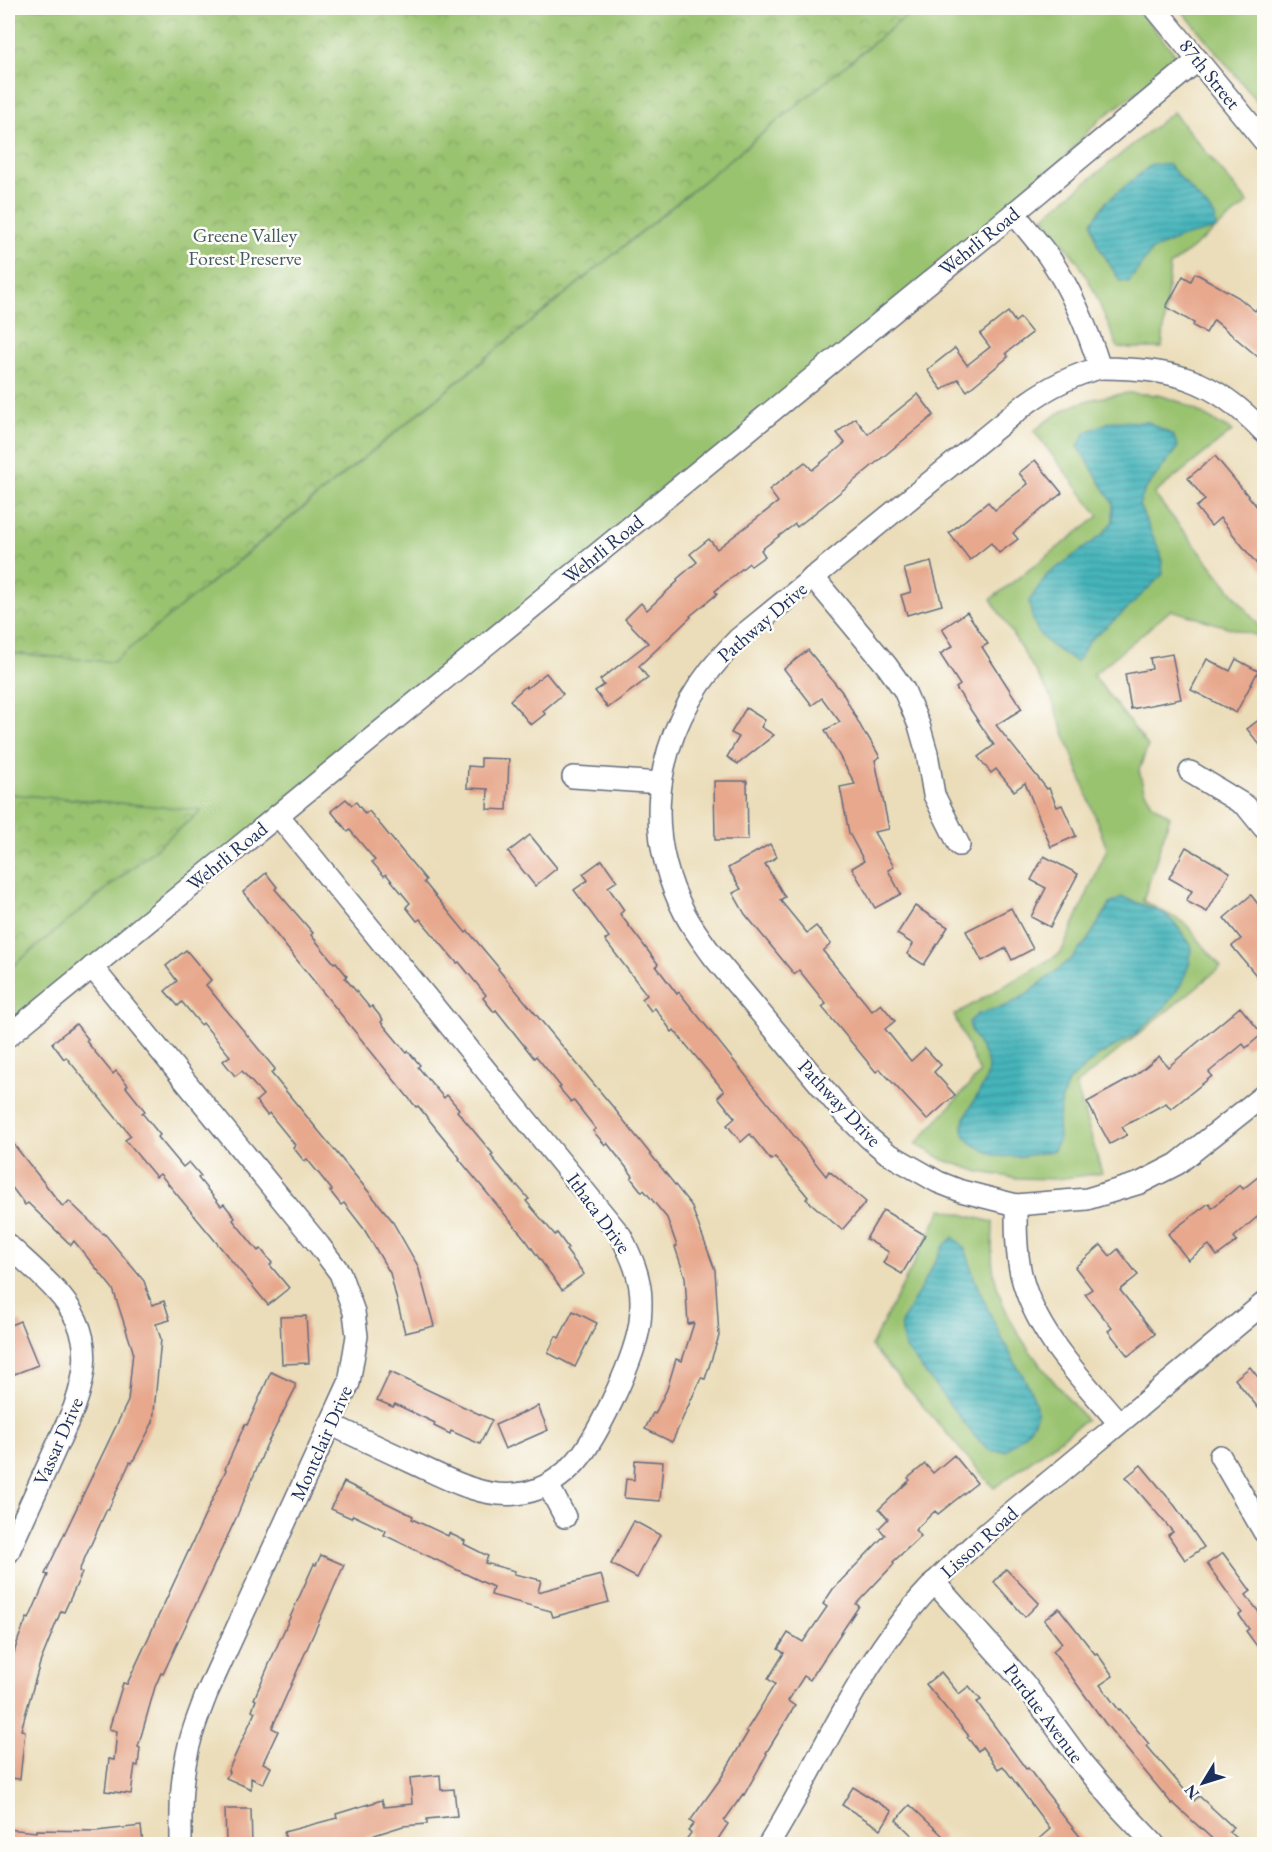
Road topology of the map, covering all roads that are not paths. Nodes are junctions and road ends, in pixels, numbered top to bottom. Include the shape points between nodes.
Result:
1 (1155, 8) edge
2 (1198, 60) junction
3 (1264, 141) edge
4 (1014, 213) junction
5 (1100, 368) junction
6 (1264, 432) edge
7 (813, 577) junction
8 (1190, 772) dead end
9 (573, 777) dead end
10 (661, 783) junction
11 (278, 815) junction
12 (1264, 828) edge
13 (959, 845) dead end
14 (92, 967) junction
15 (8, 1036) edge
16 (1264, 1095) edge
17 (1016, 1205) junction
18 (8, 1245) edge
19 (1264, 1303) edge
20 (1119, 1423) junction
21 (330, 1424) junction
22 (1220, 1456) dead end
23 (548, 1485) junction
24 (565, 1517) dead end
25 (14, 1524) edge
26 (1264, 1532) edge
27 (8, 1552) edge
28 (934, 1582) junction
29 (181, 1845) edge
30 (769, 1845) edge
31 (1154, 1845) edge

1 - 2 street, 87th Street
2 - 3 street, 87th Street
2 - 4 street, Wehrli Road
4 - 5 street via 1049,258 1074,301
4 - 11 street, Wehrli Road
5 - 6 street via 1158,370 1193,380 1235,404
5 - 7 street, Pathway Drive via 1081,373 1027,403
7 - 10 street, Pathway Drive via 738,639 706,673 673,734
7 - 13 street via 904,690 919,725 934,795
8 - 12 street via 1246,806
9 - 10 street
10 - 17 street, Pathway Drive via 664,854 684,913 713,956 843,1112 887,1153 938,1182
11 - 14 street, Wehrli Road
11 - 23 street, Ithaca Drive via 582,1187 630,1253 641,1298 640,1326 632,1356 590,1445 573,1466
14 - 15 street, Wehrli Road
14 - 21 street, Montclair Drive via 340,1273 354,1312 357,1336 349,1383
16 - 17 street, Pathway Drive via 1177,1164 1140,1183 1087,1199
17 - 20 street via 1022,1275 1039,1321
18 - 25 street, Vassar Drive via 70,1307 85,1357 83,1386 74,1408
19 - 20 street, Lisson Road
20 - 28 street, Lisson Road via 986,1533
21 - 23 street, Ithaca Drive via 479,1490 515,1494
21 - 29 street, Montclair Drive via 194,1727 185,1766
22 - 26 street
23 - 24 street
25 - 27 street, Vassar Drive
28 - 30 street, Lisson Road via 861,1679
28 - 31 street, Purdue Avenue via 1024,1683 1083,1764

